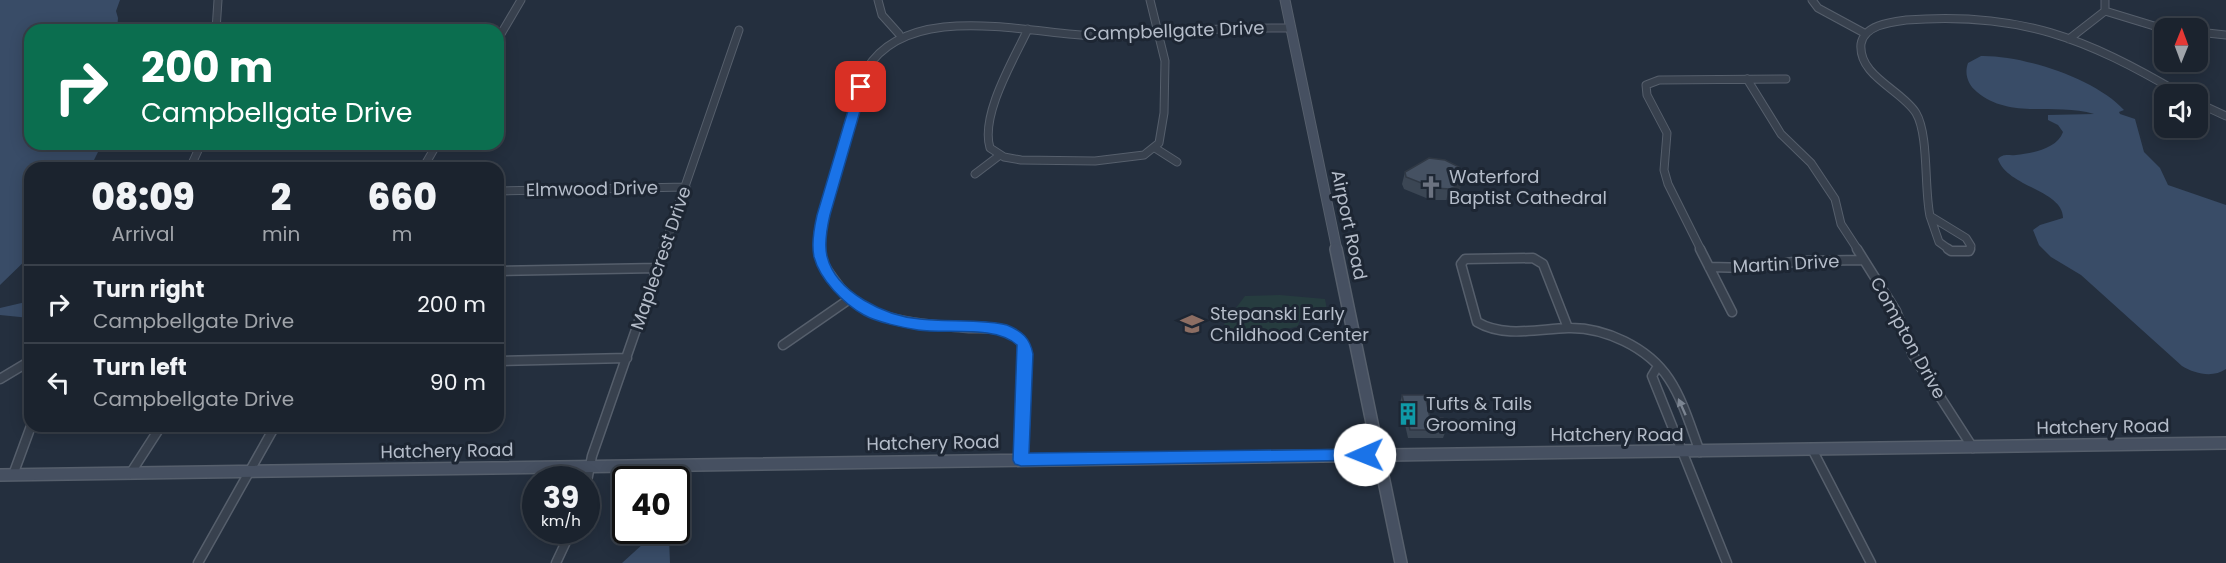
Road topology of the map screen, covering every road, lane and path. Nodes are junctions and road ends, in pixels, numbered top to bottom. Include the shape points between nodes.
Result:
1 (218, 0) edge
2 (521, 0) edge
3 (878, 0) edge
4 (1150, 0) edge
5 (1285, 0) edge
6 (1812, 0) edge
7 (2105, 0) edge
8 (2105, 11) junction
9 (216, 24) edge
10 (504, 25) edge
11 (2154, 26) edge
12 (1290, 28) junction
13 (1028, 29) junction
14 (739, 30) dead end
15 (2208, 33) edge
16 (899, 34) junction
17 (1158, 34) junction
18 (1866, 34) junction
19 (2226, 35) edge
20 (2069, 39) junction
21 (1747, 79) junction
22 (1786, 79) dead end
23 (2164, 84) edge
24 (2208, 108) edge
25 (2226, 116) edge
26 (1155, 148) junction
27 (1000, 155) junction
28 (1177, 162) dead end
29 (975, 174) dead end
30 (686, 187) junction
31 (504, 191) edge
32 (1929, 216) junction
33 (1862, 260) junction
34 (1710, 267) junction
35 (658, 268) junction
36 (504, 271) edge
37 (851, 298) junction
38 (1732, 312) dead end
39 (1568, 329) junction
40 (783, 345) dead end
41 (627, 358) junction
42 (504, 361) edge
43 (24, 365) edge
44 (1658, 366) junction
45 (0, 379) edge
46 (28, 432) edge
47 (157, 432) edge
48 (272, 432) edge
49 (2226, 443) edge
50 (1973, 448) junction
51 (1812, 449) junction
52 (1700, 452) junction
53 (1682, 453) junction
54 (1378, 455) junction
55 (1021, 460) junction
56 (590, 466) edge
57 (600, 467) edge
58 (522, 468) edge
59 (249, 473) junction
60 (130, 474) junction
61 (7, 475) edge
62 (565, 544) edge
63 (198, 563) edge
64 (556, 563) edge
65 (1401, 563) edge
66 (1727, 563) edge
67 (1871, 563) edge

1 - 9 street
2 - 10 street
3 - 16 street via 884,20
4 - 17 street
5 - 12 street, Airport Road
6 - 18 street via 1818,8
7 - 8 street
8 - 11 street
8 - 20 street
12 - 17 street, Campbellgate Drive
12 - 54 street, Airport Road
13 - 16 street, Campbellgate Drive via 953,21
13 - 17 street, Campbellgate Drive via 1089,36
13 - 27 street via 1000,88 988,130 986,140
14 - 30 street, Maplecrest Drive
15 - 19 street
16 - 37 street, Campbellgate Drive via 880,49 866,69 823,215 820,256 832,280
17 - 26 street via 1164,53 1165,99 1161,136
18 - 20 street via 1897,20 1969,18 2005,20
18 - 32 street via 1861,45 1868,67 1909,103 1920,122
20 - 23 street
21 - 22 street
21 - 33 street, Compton Drive via 1782,134 1811,164 1835,200 1841,224
21 - 34 street via 1659,80 1646,85 1647,95 1667,133 1664,170 1668,184
24 - 25 street
26 - 27 street via 1149,154 1117,159 1024,159
26 - 28 street
27 - 29 street
30 - 31 street, Elmwood Drive
30 - 35 street, Maplecrest Drive
32 - 32 street via 1941,244 1961,253 1969,250 1966,238
33 - 34 street, Martin Drive
33 - 50 street, Compton Drive via 1896,311 1913,356
34 - 38 street
35 - 36 street
35 - 41 street, Maplecrest Drive
37 - 40 street
37 - 55 street, Campbellgate Drive via 870,312 893,319 951,328 1003,330 1016,335 1025,354
39 - 39 street via 1489,331 1477,322 1461,264 1465,259 1533,258 1543,264
39 - 44 street via 1588,328 1606,333
41 - 42 street
41 - 56 street, Maplecrest Drive
43 - 45 street
52 -> 44 street via 1669,378
44 - 53 street via 1652,376
46 - 61 street
47 - 60 street
48 - 59 street
49 - 50 street, Hatchery Road
50 - 51 street, Hatchery Road
51 - 52 street, Hatchery Road
51 - 67 street
52 - 53 street, Hatchery Road
53 - 54 street, Hatchery Road
53 - 66 street
54 - 55 street, Hatchery Road
54 - 65 street, Airport Road
55 - 57 street, Hatchery Road
58 - 59 street, Hatchery Road
59 - 60 street, Hatchery Road
59 - 63 street
60 - 61 street, Hatchery Road
62 - 64 street

